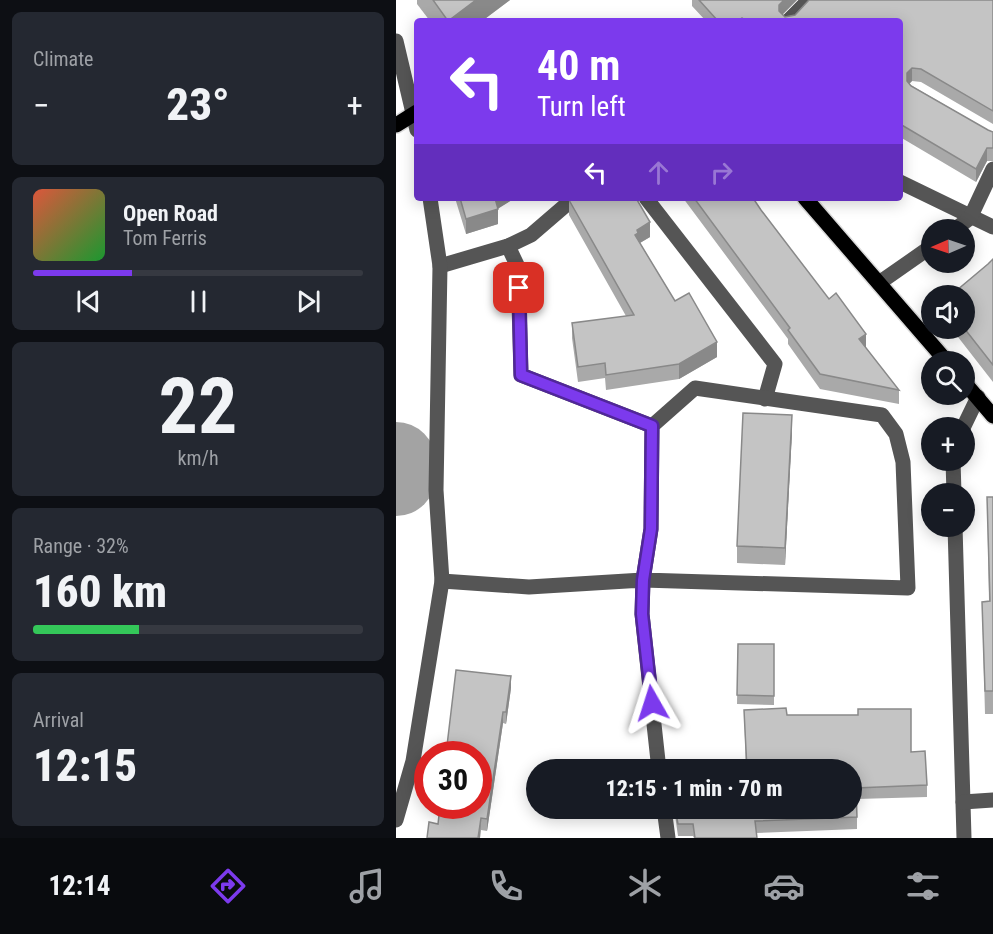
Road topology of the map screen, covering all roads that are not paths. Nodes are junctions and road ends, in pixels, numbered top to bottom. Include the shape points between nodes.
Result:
1 (809, 0) edge
2 (791, 18) edge
3 (396, 42) edge
4 (410, 120) edge
5 (993, 170) edge
6 (903, 184) edge
7 (430, 201) edge
8 (570, 201) edge
9 (648, 201) edge
10 (808, 201) edge
11 (970, 218) junction
12 (993, 227) edge
13 (508, 246) junction
14 (921, 254) edge
15 (440, 266) junction
16 (879, 283) junction
17 (938, 351) edge
18 (975, 394) edge
19 (978, 397) junction
20 (765, 399) junction
21 (993, 416) edge
22 (968, 417) edge
23 (652, 426) junction
24 (955, 537) edge
25 (643, 580) junction
26 (442, 581) junction
27 (658, 759) edge
28 (993, 800) edge
29 (963, 802) junction
30 (665, 819) edge
31 (396, 820) edge
32 (668, 838) edge
33 (964, 838) edge

1 - 2 street
3 - 4 street
5 - 11 street
6 - 11 street
7 - 15 street
8 - 13 street via 531,234
9 - 20 street via 775,364
10 - 16 main road
11 - 12 street
13 - 15 street
13 - 23 street via 518,267 521,375
14 - 16 street
15 - 26 street via 436,490
16 - 17 main road
18 - 19 main road
19 - 21 main road
19 - 22 street
20 - 23 street via 695,388
20 - 25 street via 882,415 896,434 903,462 908,588
23 - 25 street via 651,529
24 - 29 street
25 - 26 street via 529,587
25 - 27 street via 642,614
26 - 31 street via 413,761
28 - 29 street
29 - 33 street
30 - 32 street

